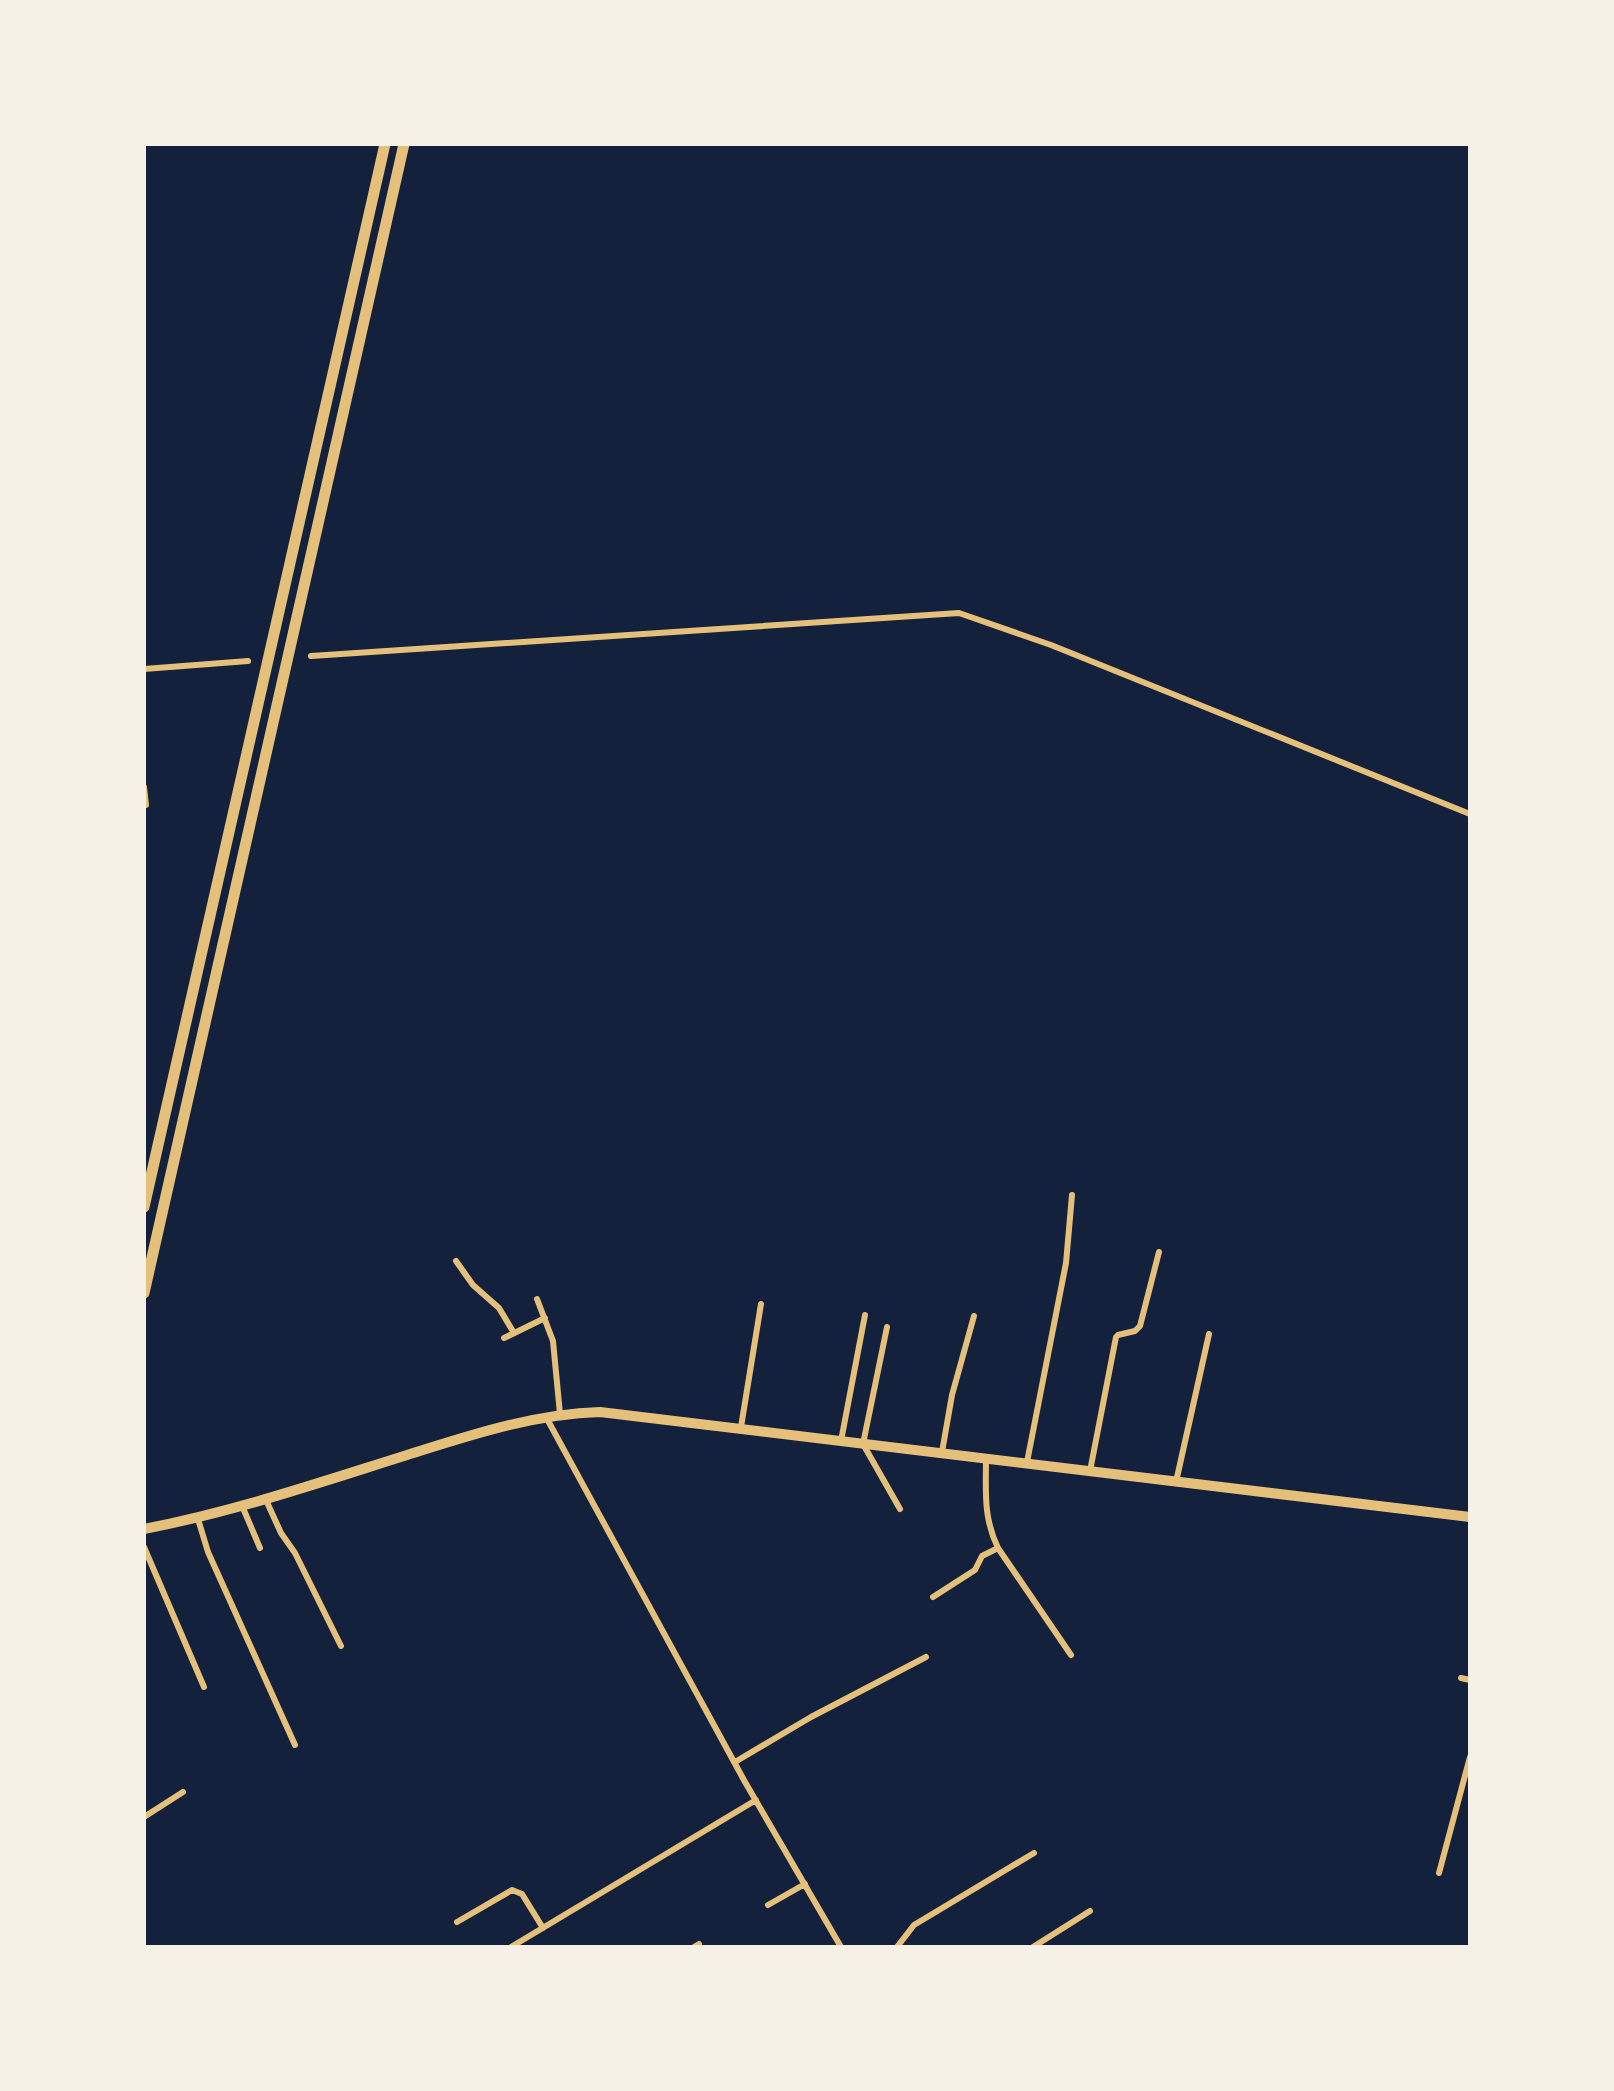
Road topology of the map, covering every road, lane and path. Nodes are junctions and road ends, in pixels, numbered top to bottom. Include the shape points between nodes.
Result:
1 (385, 144) edge
2 (404, 144) edge
3 (311, 656) dead end
4 (248, 661) dead end
5 (144, 669) edge
6 (144, 787) edge
7 (146, 805) dead end
8 (1470, 814) edge
9 (1072, 1195) dead end
10 (144, 1207) edge
11 (1159, 1252) dead end
12 (456, 1261) dead end
13 (144, 1293) edge
14 (537, 1299) dead end
15 (761, 1304) dead end
16 (865, 1315) dead end
17 (974, 1316) dead end
18 (545, 1318) junction
19 (887, 1327) dead end
20 (514, 1333) junction
21 (1209, 1334) dead end
22 (504, 1338) dead end
23 (560, 1414) junction
24 (546, 1417) junction
25 (741, 1427) junction
26 (841, 1441) junction
27 (863, 1444) junction
28 (942, 1452) junction
29 (986, 1458) junction
30 (1027, 1462) junction
31 (1090, 1471) junction
32 (1176, 1482) junction
33 (266, 1500) junction
34 (243, 1508) junction
35 (900, 1509) dead end
36 (1470, 1517) edge
37 (198, 1519) junction
38 (144, 1529) edge
39 (144, 1547) edge
40 (260, 1548) dead end
41 (998, 1548) junction
42 (933, 1597) dead end
43 (341, 1646) dead end
44 (1071, 1655) dead end
45 (926, 1657) dead end
46 (1461, 1678) dead end
47 (1470, 1680) edge
48 (204, 1687) dead end
49 (295, 1745) dead end
50 (1470, 1757) edge
51 (735, 1762) junction
52 (183, 1792) dead end
53 (756, 1800) junction
54 (144, 1817) edge
55 (1034, 1853) dead end
56 (1439, 1873) dead end
57 (805, 1884) junction
58 (768, 1905) dead end
59 (1090, 1911) dead end
60 (457, 1922) dead end
61 (543, 1928) junction
62 (511, 1947) edge
63 (841, 1947) edge
64 (897, 1947) edge
65 (1033, 1947) edge

1 - 10 highway
2 - 13 highway
3 - 8 street via 959,613
4 - 5 street
6 - 7 street
9 - 30 street via 1066,1263
11 - 31 street via 1140,1326 1116,1337
12 - 20 street via 499,1308
14 - 18 street
15 - 25 street
16 - 26 street
17 - 28 street
18 - 20 street
18 - 23 street via 555,1353
19 - 27 street
20 - 22 street
21 - 32 street
23 - 24 highway
23 - 25 highway via 615,1412
24 - 33 highway
24 - 51 street
25 - 26 highway
26 - 27 highway
27 - 28 highway
27 - 35 street
28 - 29 highway
29 - 30 highway
29 - 41 street via 987,1523
30 - 31 highway
31 - 32 highway
32 - 36 highway
33 - 34 highway
33 - 43 street
34 - 37 highway
34 - 40 street
37 - 38 highway
37 - 49 street
39 - 48 street
41 - 42 street
41 - 44 street
45 - 51 street
46 - 47 street
50 - 56 street
51 - 53 street
52 - 54 street
53 - 57 street
53 - 61 street
55 - 64 street via 914,1925
57 - 58 street
57 - 63 street
59 - 65 street
60 - 61 street via 512,1890 522,1894
61 - 62 street

